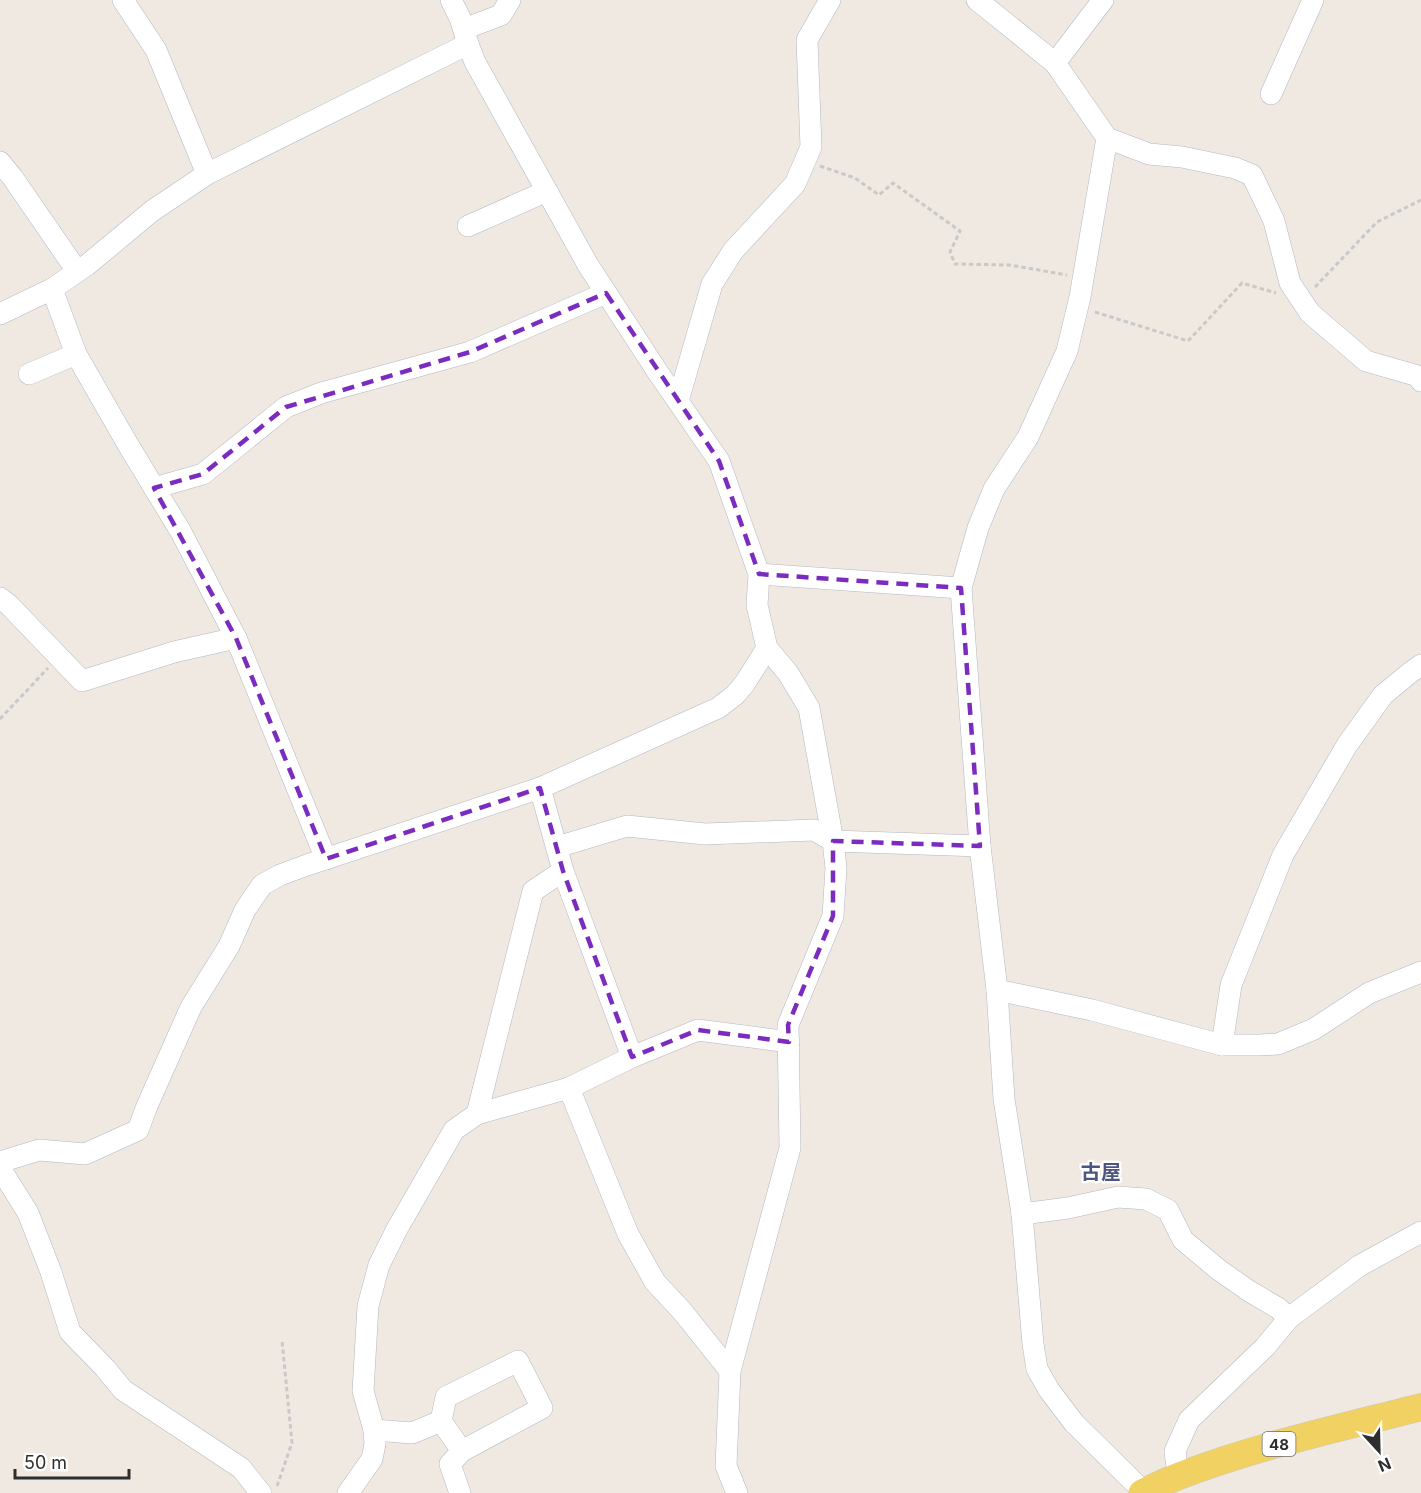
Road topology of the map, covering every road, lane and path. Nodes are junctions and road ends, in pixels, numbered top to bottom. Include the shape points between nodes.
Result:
1 (123, 0) edge
2 (451, 0) edge
3 (510, 0) edge
4 (830, 0) edge
5 (977, 0) edge
6 (1103, 0) edge
7 (1313, 0) edge
8 (466, 37) junction
9 (1055, 63) junction
10 (1271, 94) dead end
11 (1107, 138) junction
12 (805, 161) junction
13 (0, 162) edge
14 (207, 174) junction
15 (547, 191) junction
16 (1421, 200) edge
17 (468, 226) dead end
18 (77, 271) junction
19 (1083, 277) junction
20 (52, 289) junction
21 (606, 293) junction
22 (1302, 301) junction
23 (1078, 307) junction
24 (2, 309) edge
25 (76, 354) junction
26 (29, 374) dead end
27 (1421, 381) edge
28 (678, 401) junction
29 (154, 488) junction
30 (759, 574) junction
31 (961, 588) junction
32 (0, 598) edge
33 (236, 638) junction
34 (767, 648) junction
35 (59, 657) junction
36 (1421, 665) edge
37 (0, 719) edge
38 (540, 788) junction
39 (833, 841) junction
40 (980, 846) junction
41 (557, 847) junction
42 (326, 859) junction
43 (563, 871) junction
44 (1421, 972) edge
45 (997, 990) junction
46 (789, 1041) junction
47 (1222, 1045) junction
48 (632, 1057) junction
49 (569, 1088) junction
50 (477, 1114) junction
51 (0, 1162) edge
52 (0, 1168) edge
53 (1022, 1214) junction
54 (1421, 1232) edge
55 (1290, 1318) junction
56 (282, 1340) dead end
57 (730, 1371) junction
58 (1421, 1407) edge
59 (441, 1421) junction
60 (374, 1430) junction
61 (462, 1451) junction
62 (1178, 1476) junction
63 (355, 1490) edge
64 (261, 1493) edge
65 (274, 1493) edge
66 (460, 1493) edge
67 (737, 1493) edge
68 (1144, 1493) edge

1 - 14 street via 156,50
2 - 8 street
3 - 8 street via 501,15
4 - 12 street via 807,40 811,147
5 - 9 street
6 - 9 street
7 - 10 street
8 - 14 street
8 - 15 street via 475,62
9 - 11 street
11 - 19 street
11 - 22 street via 1149,154 1182,157 1252,175 1274,220 1290,283
12 - 19 path via 855,178 879,195 893,183 960,231 951,252 955,264 1010,265
12 - 28 street via 795,184 733,250 712,284
13 - 18 street
14 - 18 street via 152,211
15 - 17 street
15 - 21 street
16 - 22 path via 1377,222
18 - 20 street
19 - 23 street
20 - 24 street
20 - 25 street
21 - 28 street
21 - 29 street via 470,352 321,393 286,407 203,474
22 - 23 path via 1242,283 1188,341
22 - 27 street via 1310,313 1366,361 1418,376
23 - 31 street via 1067,351 1028,438 994,489
25 - 26 street
25 - 29 street
28 - 30 street via 719,460
29 - 33 street
30 - 31 street
30 - 34 street via 757,606
31 - 40 street
32 - 35 street
33 - 35 street via 174,652 82,681
33 - 42 street
34 - 38 street via 745,683 718,708
34 - 39 street via 809,708
35 - 37 path
36 - 47 street via 1383,695 1347,745 1283,855 1231,985
38 - 41 street
38 - 42 street
39 - 40 street
39 - 41 street via 814,831 705,834 627,826
39 - 46 street via 833,916 788,1024
40 - 45 street
41 - 43 street
42 - 51 street via 262,885 191,1007 138,1130 85,1154 39,1150
43 - 48 street
43 - 50 street via 533,891
44 - 47 street via 1369,993 1314,1029 1278,1044
45 - 47 street via 1092,1010
45 - 53 street via 1004,1099
46 - 48 street via 698,1030
46 - 57 street via 790,1148
48 - 49 street
49 - 50 street
49 - 57 street via 628,1234 655,1282
50 - 60 street via 454,1130 379,1265 368,1306 363,1390
52 - 64 street via 28,1213 70,1332 123,1390 242,1468
53 - 55 street via 1118,1197 1146,1199 1168,1210 1183,1240 1219,1270
53 - 68 street via 1037,1369 1074,1423
54 - 55 street via 1359,1266
55 - 62 street via 1189,1420 1174,1451
56 - 65 path via 292,1443
57 - 67 street via 726,1466
58 - 62 main road, 48
59 - 60 street via 412,1433
59 - 61 street
59 - 61 street via 446,1397 518,1360 542,1408
60 - 63 street via 372,1459
61 - 66 street via 450,1464
62 - 68 main road, 48

